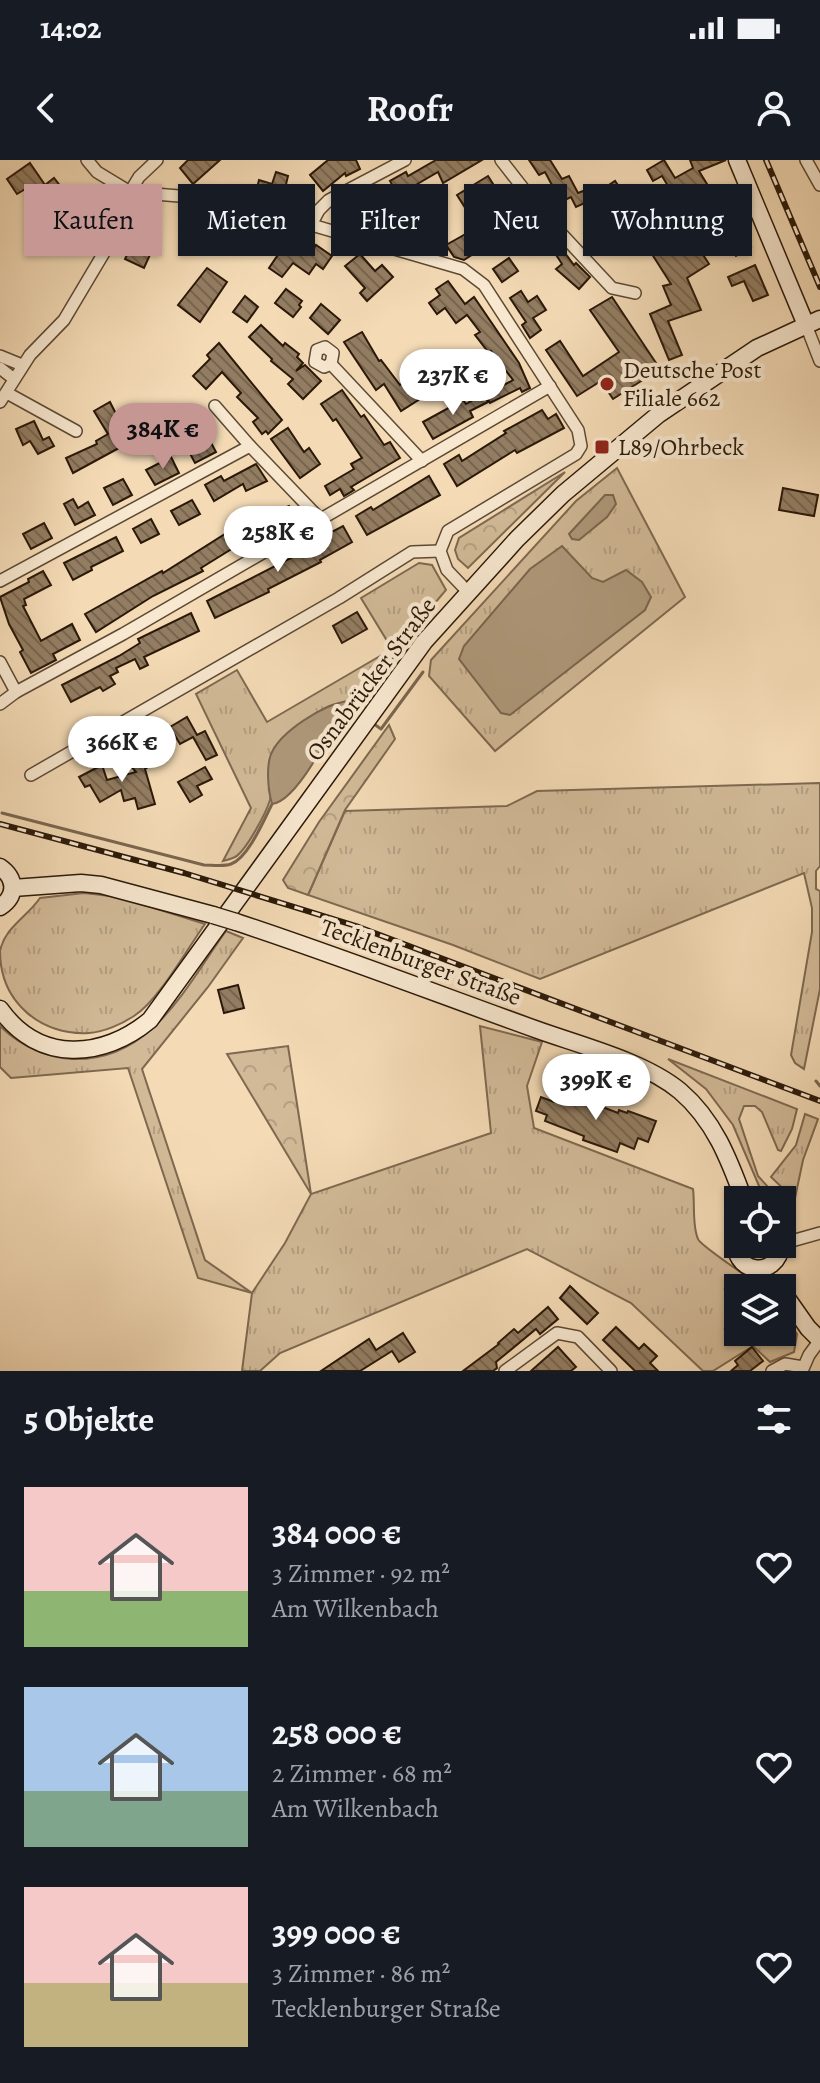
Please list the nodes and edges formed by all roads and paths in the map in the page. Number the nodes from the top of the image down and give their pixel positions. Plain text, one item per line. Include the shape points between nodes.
1 (87, 160) edge
2 (157, 160) edge
3 (405, 160) edge
4 (501, 160) edge
5 (737, 160) edge
6 (806, 160) edge
7 (117, 184) edge
8 (135, 184) edge
9 (820, 185) edge
10 (315, 218) edge
11 (315, 226) edge
12 (102, 256) edge
13 (635, 293) dead end
14 (813, 322) edge
15 (0, 356) edge
16 (820, 361) edge
17 (331, 364) dead end
18 (22, 365) junction
19 (0, 368) edge
20 (14, 379) junction
21 (550, 386) junction
22 (3, 398) edge
23 (215, 406) dead end
24 (76, 431) dead end
25 (250, 446) junction
26 (422, 461) junction
27 (321, 520) junction
28 (440, 551) junction
29 (0, 581) edge
30 (468, 592) junction
31 (0, 662) edge
32 (16, 692) junction
33 (0, 704) edge
34 (31, 775) dead end
35 (0, 867) edge
36 (13, 888) junction
37 (0, 907) edge
38 (0, 1009) edge
39 (738, 1186) edge
40 (820, 1233) edge
41 (796, 1240) edge
42 (740, 1258) edge
43 (777, 1258) edge
44 (769, 1267) junction
45 (773, 1274) edge
46 (796, 1309) edge
47 (820, 1340) edge
48 (803, 1369) edge
49 (505, 1371) edge
50 (611, 1371) edge
51 (772, 1371) edge

1 - 7 street
2 - 8 street
3 - 10 street via 329,200
4 - 13 street via 612,288
5 - 14 main road
6 - 9 street
11 - 21 street via 463,269 484,285
12 - 18 street via 64,320
14 - 16 street
14 - 30 main road, Osnabrücker Straße via 757,348 628,438 563,494
15 - 18 street
17 - 26 street
18 - 20 street
19 - 20 street
20 - 22 street
21 - 26 street
21 - 28 street via 581,436 576,454 448,531
22 - 24 street
23 - 25 street
25 - 27 street
25 - 29 street
26 - 27 street
27 - 32 street
28 - 30 street via 447,570
28 - 34 street via 412,552
30 - 38 main road, Osnabrücker Straße via 424,642 150,1020 109,1046 61,1049 24,1033
31 - 32 street
32 - 33 street
35 - 36 main road via 9,873
36 - 37 main road
36 - 39 main road, Tecklenburger Straße, bridge via 101,885 213,915 654,1075 677,1088 713,1128
40 - 41 street
42 - 44 main road via 754,1269
43 - 44 main road
44 - 45 main road
46 - 47 main road
47 - 48 street
48 - 51 street via 785,1364
49 - 50 street via 557,1333 578,1337

